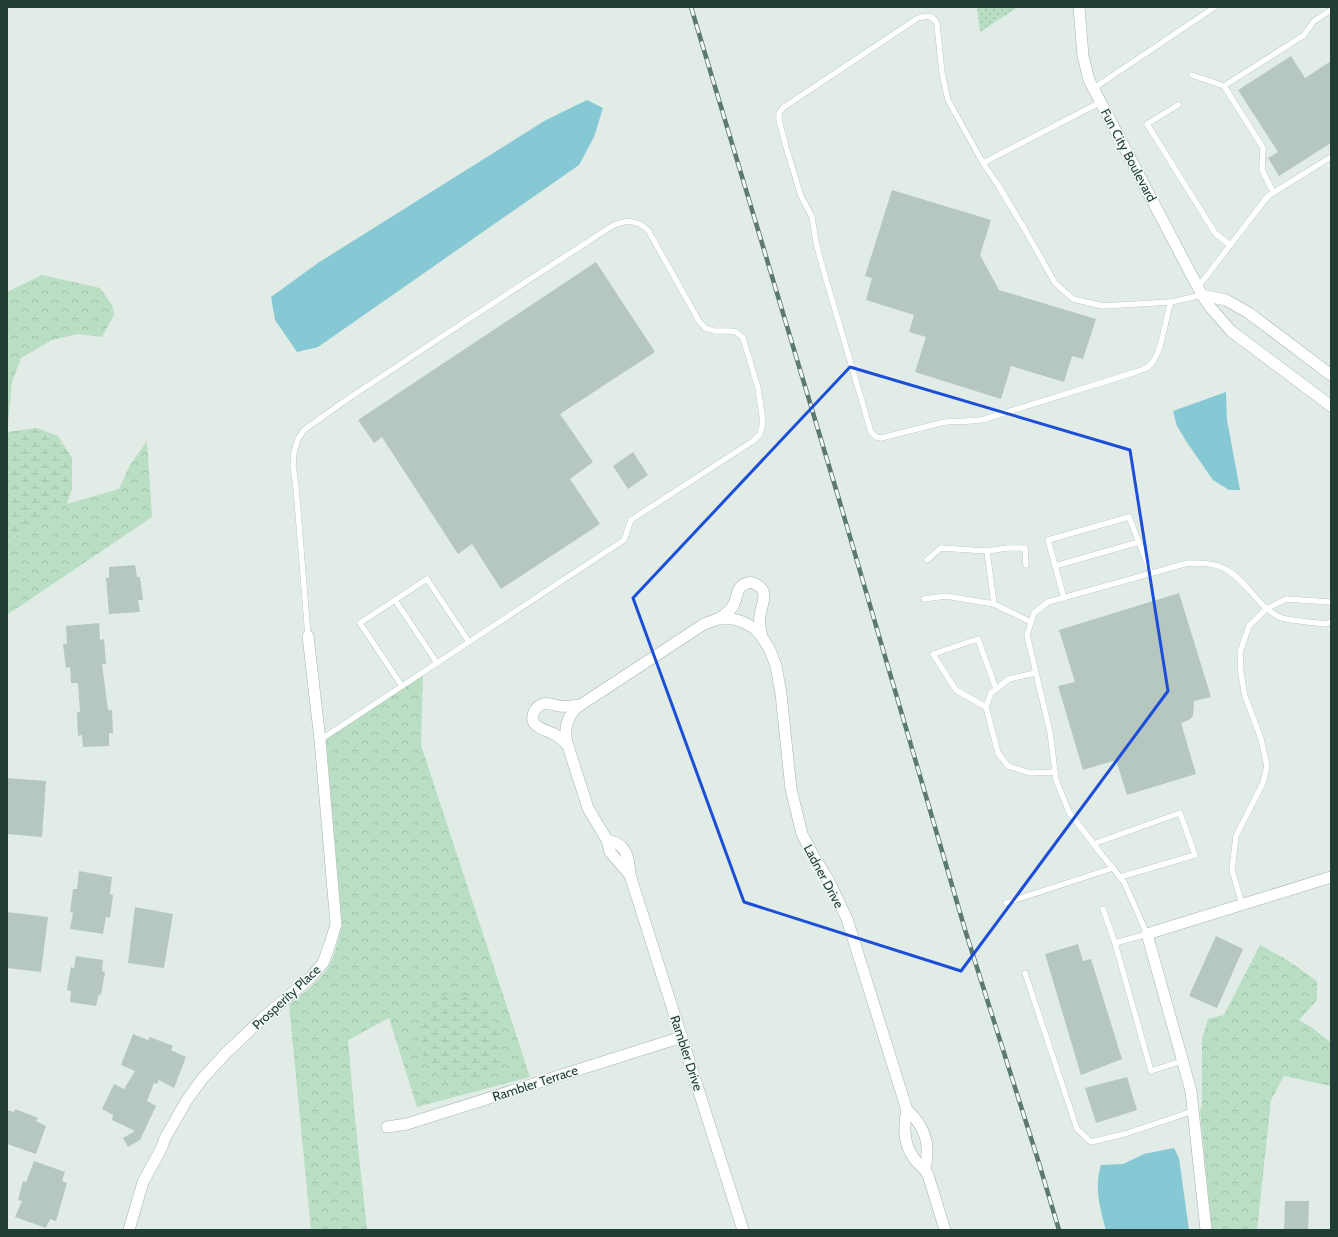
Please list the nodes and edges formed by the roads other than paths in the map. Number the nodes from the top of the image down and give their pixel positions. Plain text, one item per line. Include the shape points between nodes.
1 (1078, 7) edge
2 (1216, 7) edge
3 (1331, 10) edge
4 (1192, 75) dead end
5 (1224, 86) junction
6 (1094, 88) junction
7 (1101, 102) junction
8 (1178, 105) dead end
9 (1331, 156) edge
10 (983, 163) junction
11 (1273, 192) junction
12 (1230, 246) junction
13 (1200, 291) junction
14 (1171, 302) junction
15 (1331, 375) edge
16 (1331, 406) edge
17 (1139, 542) junction
18 (988, 551) junction
19 (927, 560) dead end
20 (1026, 565) dead end
21 (1055, 566) junction
22 (1151, 573) junction
23 (1064, 598) junction
24 (924, 599) dead end
25 (395, 600) junction
26 (1331, 602) edge
27 (994, 604) junction
28 (1266, 609) junction
29 (718, 619) junction
30 (1031, 622) junction
31 (1331, 622) edge
32 (308, 636) joint
33 (762, 637) junction
34 (469, 642) junction
35 (437, 663) junction
36 (1035, 673) junction
37 (402, 686) junction
38 (996, 689) junction
39 (580, 705) junction
40 (986, 707) junction
41 (320, 740) junction
42 (568, 746) junction
43 (1055, 772) junction
44 (1093, 844) junction
45 (1113, 868) junction
46 (1120, 877) junction
47 (1331, 877) edge
48 (1006, 903) dead end
49 (1242, 904) junction
50 (1102, 910) dead end
51 (1147, 934) junction
52 (1115, 943) junction
53 (1025, 973) dead end
54 (682, 1037) junction
55 (1182, 1061) junction
56 (906, 1110) junction
57 (1194, 1111) junction
58 (387, 1127) dead end
59 (925, 1168) junction
60 (129, 1230) edge
61 (743, 1230) edge
62 (945, 1230) edge
63 (1206, 1230) edge

1 - 6 street, Fun City Boulevard via 1085,66
2 - 6 lane
3 - 5 lane via 1314,21 1304,35
4 - 5 lane
5 - 11 lane via 1263,148 1262,170
6 - 7 street, Fun City Boulevard
7 - 10 lane
7 - 13 street, Fun City Boulevard
8 - 12 lane via 1148,124 1215,233
9 - 11 lane
10 - 14 lane via 1055,283 1073,298 1103,306
10 - 14 lane via 948,100 942,73 937,24 931,16 918,18 784,107 779,113 801,196 812,217 820,256 868,422 871,432 876,437 891,436 945,422 972,422 985,419 1149,367 1158,353
11 - 12 lane
12 - 13 lane
13 - 14 lane
13 - 15 street via 1226,300 1249,313
13 - 16 street, Fun City Boulevard via 1231,331
17 - 21 lane
17 - 21 lane via 1129,517 1048,540
17 - 22 lane
18 - 19 lane via 941,548
18 - 20 lane via 1025,548
18 - 27 lane
21 - 23 lane
22 - 23 lane
22 - 28 lane via 1188,563 1208,563 1221,567 1242,582
23 - 30 lane via 1048,602 1034,613
24 - 27 lane via 946,596
25 - 34 lane via 426,579
25 - 35 lane
25 - 37 lane via 360,623
26 - 28 lane via 1286,599
27 - 30 lane
28 - 31 lane via 1281,618 1325,624
28 - 49 lane via 1249,626 1240,652 1245,696 1261,739 1267,766 1263,783 1236,836 1232,870
29 - 33 street, Ladner Drive via 743,622 754,628
29 - 33 street, Ladner Drive via 729,612 742,585 749,582 756,584 764,592 765,598 760,615
29 - 39 street, Ladner Drive via 696,629
30 - 36 lane via 1027,635
32 - 34 lane via 293,466 294,452 304,430 612,226 634,221 648,230 704,328 714,332 736,332 743,338 758,388 763,422 760,434 631,520 624,540
32 - 41 street, Prosperity Place
33 - 56 street, Ladner Drive via 776,666 791,789 802,834 830,881 847,919
34 - 35 lane
35 - 37 lane
36 - 38 lane via 1009,679
36 - 43 lane via 1050,732
37 - 41 lane
38 - 40 lane via 991,693
38 - 40 lane via 978,639 933,654 956,690
39 - 42 street, Rambler Drive via 566,726
39 - 42 street via 544,703 535,710 534,723 539,728 555,734
40 - 43 lane via 998,753 1008,766 1030,773
41 - 60 street, Prosperity Place via 336,924 323,963 310,978 225,1054 202,1079 165,1138 143,1182
42 - 54 street, Rambler Drive via 588,808 607,840 610,852 630,875
43 - 44 lane via 1069,812
44 - 45 lane
44 - 46 lane via 1180,814 1195,855
45 - 46 lane
45 - 48 lane
46 - 51 lane
47 - 49 street
49 - 51 street
50 - 52 lane
51 - 52 lane
51 - 55 street
52 - 55 lane via 1151,1071
53 - 57 lane via 1077,1129 1090,1142
54 - 58 street, Rambler Terrace via 407,1124
54 - 61 street, Rambler Drive
55 - 57 street
56 - 59 street, Ladner Drive via 905,1136 911,1155
56 - 59 street, Ladner Drive via 916,1118 923,1129 928,1157
57 - 63 street
59 - 62 street, Ladner Drive

